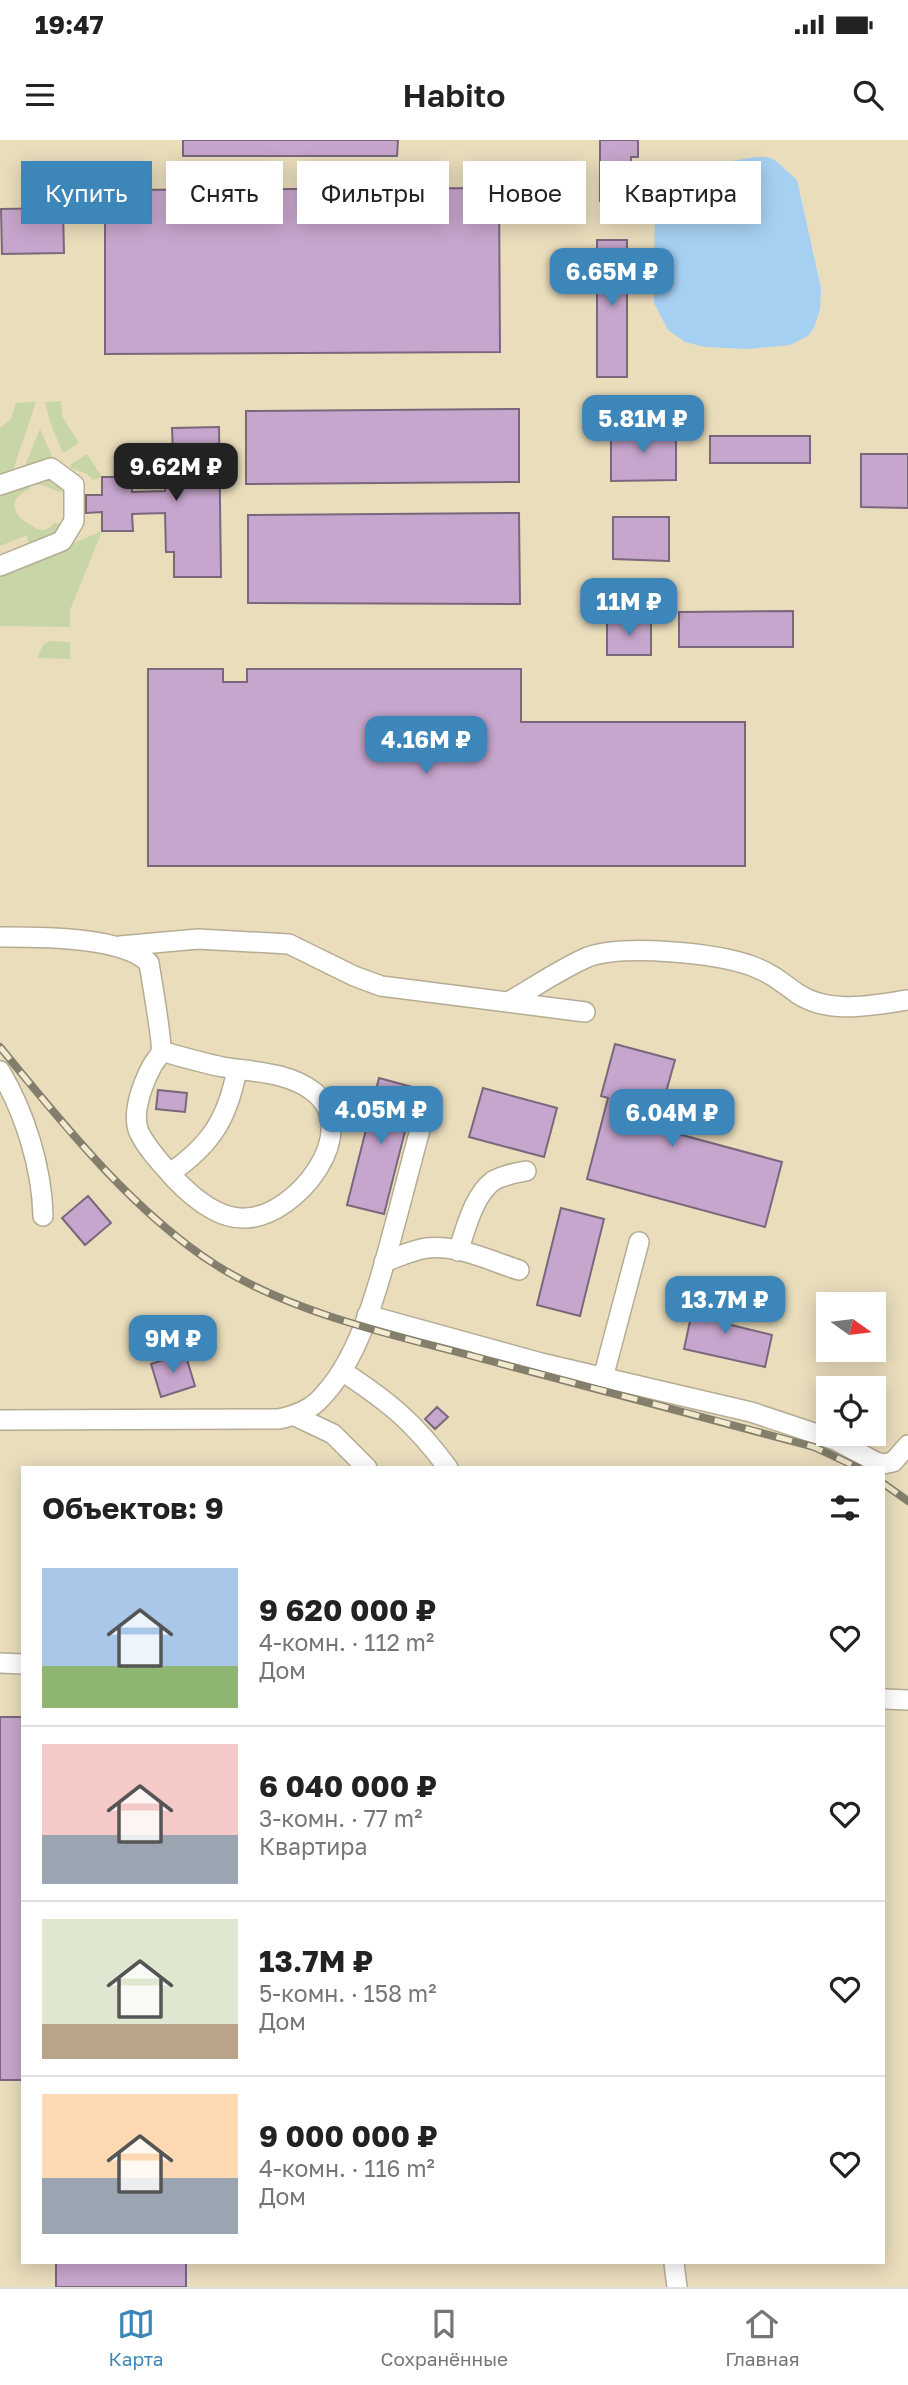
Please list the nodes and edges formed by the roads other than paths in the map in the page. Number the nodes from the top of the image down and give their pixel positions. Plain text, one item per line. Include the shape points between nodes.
1 (0, 485) edge
2 (0, 566) edge
3 (0, 937) edge
4 (116, 946) junction
5 (908, 1000) edge
6 (508, 1002) junction
7 (585, 1012) dead end
8 (161, 1051) junction
9 (237, 1069) junction
10 (0, 1071) edge
11 (428, 1099) dead end
12 (526, 1171) dead end
13 (170, 1173) junction
14 (43, 1216) dead end
15 (639, 1242) dead end
16 (458, 1251) junction
17 (384, 1262) junction
18 (519, 1270) dead end
19 (367, 1315) junction
20 (342, 1371) junction
21 (603, 1378) junction
22 (293, 1415) junction
23 (0, 1420) edge
24 (908, 1445) edge
25 (365, 1466) edge
26 (446, 1466) edge
27 (0, 1663) edge
28 (21, 1664) edge
29 (885, 1699) edge
30 (908, 1700) edge
31 (674, 2264) edge
32 (677, 2287) edge

1 - 2 lane via 51,468 74,485 74,522 62,541
3 - 4 lane
4 - 6 lane via 198,939 276,942 301,948 381,986
4 - 8 lane via 149,963
5 - 6 lane via 860,1007 834,1005 799,995 779,978 750,965 626,951 589,957
6 - 7 lane
8 - 9 lane
8 - 13 lane via 144,1082 136,1119 143,1139
9 - 13 lane via 216,1132
9 - 13 lane via 294,1081 322,1099 332,1122 315,1175 289,1200 245,1219 202,1202
10 - 14 lane via 35,1155
11 - 17 lane
12 - 16 lane via 505,1175 485,1190
15 - 21 lane
16 - 17 lane via 423,1248
16 - 18 lane
17 - 19 lane
19 - 20 lane
19 - 21 lane
20 - 22 lane via 317,1401
20 - 26 lane via 400,1412
21 - 24 lane via 776,1420 835,1440 883,1464 893,1462
22 - 23 lane via 279,1419
22 - 25 lane via 333,1434
27 - 28 lane
29 - 30 lane
31 - 32 lane

